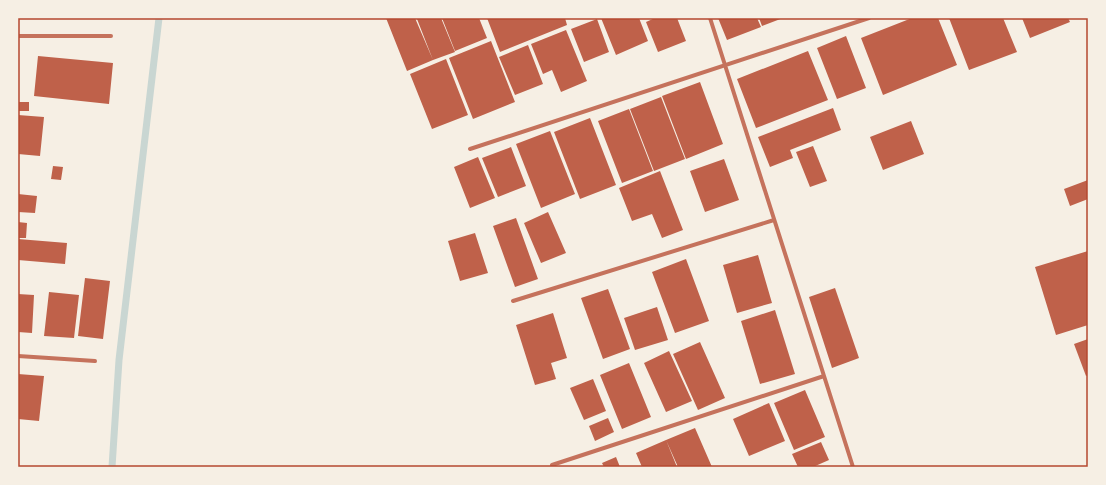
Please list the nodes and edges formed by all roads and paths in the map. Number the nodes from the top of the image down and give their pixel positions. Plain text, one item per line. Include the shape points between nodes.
1 (710, 18) edge
2 (869, 18) edge
3 (18, 36) edge
4 (111, 36) dead end
5 (725, 67) junction
6 (470, 149) dead end
7 (774, 220) junction
8 (513, 301) dead end
9 (18, 356) edge
10 (96, 361) dead end
11 (824, 376) junction
12 (552, 465) dead end
13 (853, 467) edge

1 - 5 street
2 - 5 street
3 - 4 street
5 - 6 street
5 - 7 street
7 - 8 street
7 - 11 street
9 - 10 street
11 - 12 street
11 - 13 street

